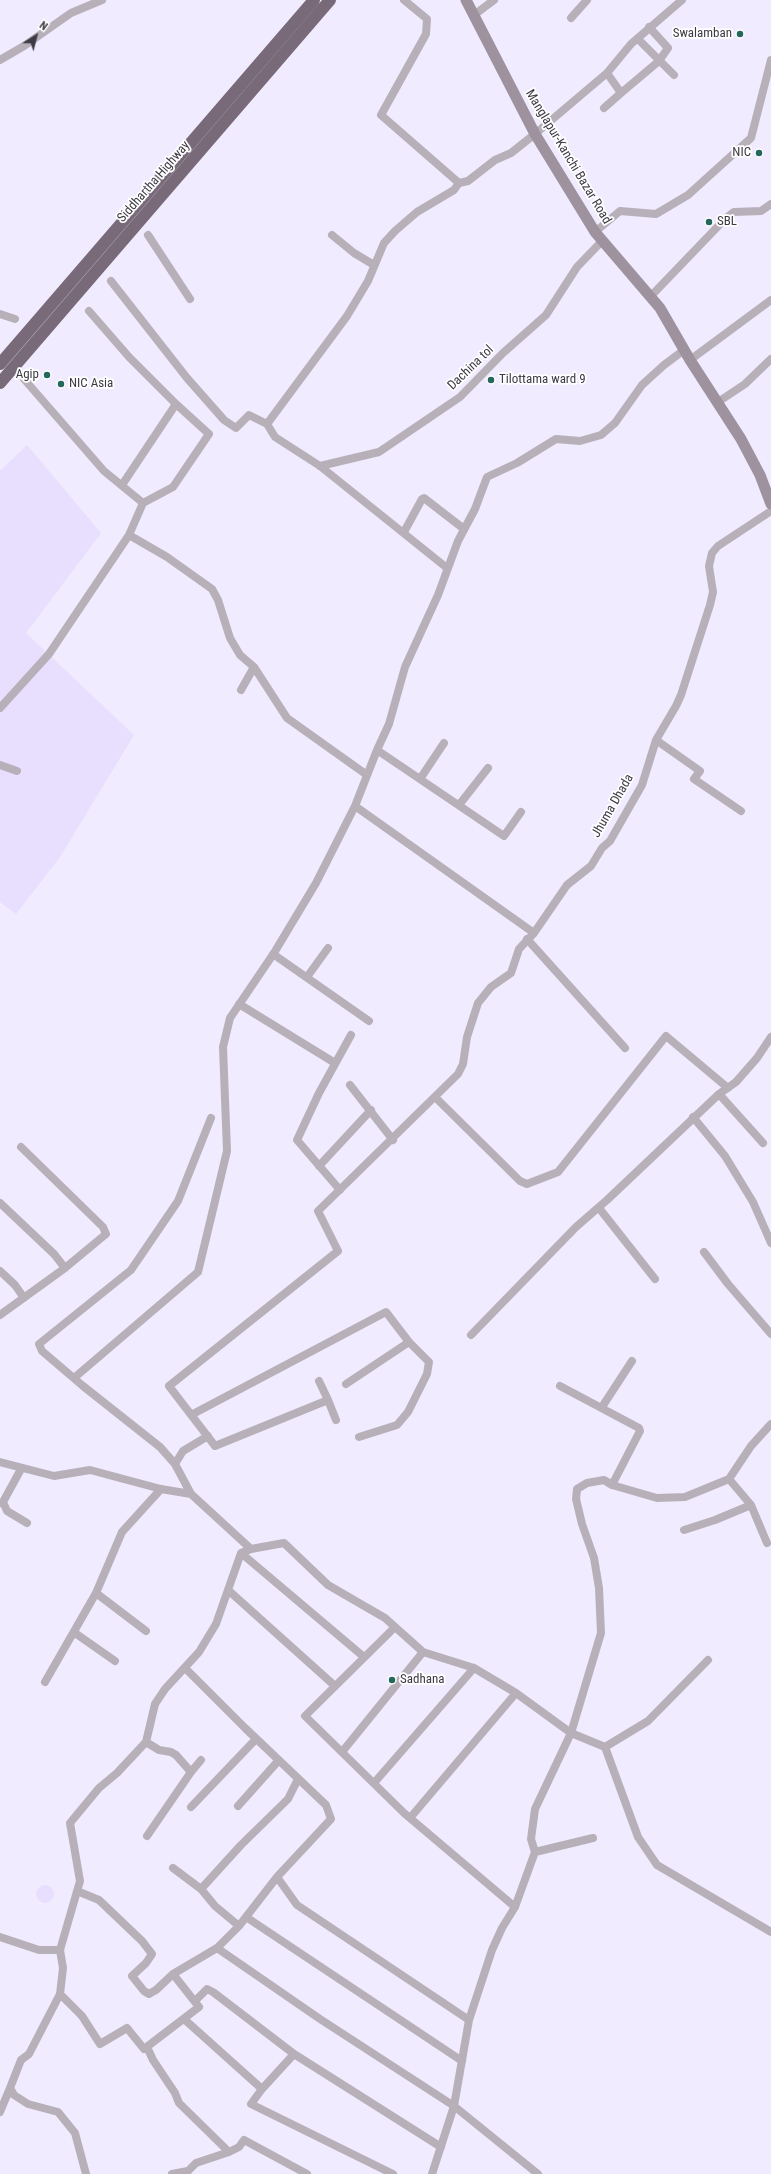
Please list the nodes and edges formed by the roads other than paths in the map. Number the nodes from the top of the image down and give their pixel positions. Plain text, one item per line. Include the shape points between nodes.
1 (102, 0) edge
2 (314, 0) edge
3 (330, 0) edge
4 (404, 0) edge
5 (466, 0) edge
6 (494, 0) edge
7 (587, 0) edge
8 (682, 0) edge
9 (474, 15) junction
10 (572, 18) dead end
11 (649, 27) junction
12 (638, 39) junction
13 (0, 60) edge
14 (771, 60) edge
15 (659, 61) junction
16 (607, 74) junction
17 (674, 76) dead end
18 (621, 93) junction
19 (604, 108) dead end
20 (535, 134) junction
21 (459, 183) junction
22 (771, 204) edge
23 (595, 232) junction
24 (148, 235) dead end
25 (332, 235) dead end
26 (603, 240) junction
27 (374, 265) junction
28 (111, 281) dead end
29 (651, 296) junction
30 (190, 299) dead end
31 (771, 300) edge
32 (89, 311) dead end
33 (0, 314) edge
34 (15, 319) dead end
35 (687, 355) junction
36 (771, 359) edge
37 (0, 364) edge
38 (24, 379) dead end
39 (0, 383) edge
40 (718, 402) junction
41 (176, 404) junction
42 (267, 424) junction
43 (320, 466) junction
44 (122, 485) junction
45 (143, 503) junction
46 (771, 504) edge
47 (771, 511) edge
48 (464, 529) junction
49 (404, 532) junction
50 (129, 535) junction
51 (447, 568) junction
52 (254, 667) junction
53 (241, 690) dead end
54 (0, 708) edge
55 (656, 740) junction
56 (444, 743) dead end
57 (377, 750) junction
58 (0, 765) edge
59 (488, 768) dead end
60 (17, 771) dead end
61 (367, 775) junction
62 (420, 779) junction
63 (459, 805) junction
64 (355, 806) junction
65 (741, 811) dead end
66 (521, 812) dead end
67 (534, 933) junction
68 (527, 939) junction
69 (328, 948) dead end
70 (273, 954) junction
71 (307, 977) junction
72 (239, 1004) junction
73 (369, 1021) dead end
74 (351, 1035) dead end
75 (771, 1037) edge
76 (626, 1048) dead end
77 (335, 1063) junction
78 (350, 1085) dead end
79 (728, 1088) junction
80 (719, 1094) junction
81 (435, 1097) junction
82 (371, 1110) junction
83 (693, 1117) junction
84 (211, 1118) dead end
85 (393, 1140) junction
86 (763, 1143) dead end
87 (21, 1148) dead end
88 (319, 1166) junction
89 (340, 1190) junction
90 (0, 1203) edge
91 (599, 1208) junction
92 (771, 1243) edge
93 (704, 1252) dead end
94 (65, 1268) junction
95 (0, 1271) edge
96 (655, 1279) dead end
97 (24, 1298) junction
98 (0, 1315) edge
99 (471, 1334) dead end
100 (771, 1334) edge
101 (409, 1342) junction
102 (632, 1361) dead end
103 (74, 1378) junction
104 (319, 1381) dead end
105 (346, 1384) dead end
106 (560, 1386) dead end
107 (328, 1400) junction
108 (602, 1407) junction
109 (191, 1414) junction
110 (336, 1420) dead end
111 (771, 1424) edge
112 (208, 1436) junction
113 (359, 1437) dead end
114 (0, 1462) edge
115 (175, 1464) junction
116 (21, 1469) junction
117 (729, 1479) junction
118 (612, 1485) junction
119 (161, 1489) junction
120 (191, 1494) junction
121 (2, 1503) edge
122 (751, 1505) junction
123 (27, 1523) dead end
124 (684, 1530) dead end
125 (767, 1543) dead end
126 (251, 1549) junction
127 (241, 1553) junction
128 (228, 1590) junction
129 (96, 1593) junction
130 (395, 1627) junction
131 (146, 1631) dead end
132 (75, 1633) junction
133 (423, 1652) junction
134 (364, 1657) junction
135 (708, 1660) dead end
136 (116, 1661) dead end
137 (185, 1668) junction
138 (474, 1668) junction
139 (45, 1682) dead end
140 (335, 1686) junction
141 (516, 1693) junction
142 (571, 1733) junction
143 (256, 1739) junction
144 (146, 1742) junction
145 (605, 1747) junction
146 (342, 1752) junction
147 (201, 1760) dead end
148 (279, 1760) junction
149 (191, 1772) junction
150 (298, 1778) junction
151 (374, 1783) junction
152 (238, 1806) dead end
153 (191, 1807) dead end
154 (410, 1818) junction
155 (147, 1836) dead end
156 (594, 1838) dead end
157 (535, 1852) junction
158 (173, 1868) dead end
159 (278, 1877) junction
160 (202, 1889) junction
161 (77, 1891) junction
162 (515, 1907) junction
163 (246, 1917) junction
164 (239, 1926) junction
165 (771, 1932) edge
166 (0, 1937) edge
167 (217, 1948) junction
168 (60, 1950) junction
169 (173, 1974) junction
170 (60, 1994) junction
171 (194, 2002) junction
172 (184, 2019) junction
173 (469, 2020) junction
174 (147, 2047) junction
175 (294, 2054) junction
176 (462, 2061) junction
177 (10, 2088) junction
178 (262, 2089) junction
179 (454, 2106) junction
180 (0, 2112) edge
181 (441, 2147) junction
182 (229, 2152) junction
183 (86, 2174) edge
184 (172, 2174) edge
185 (307, 2174) edge
186 (393, 2174) edge
187 (432, 2174) edge
188 (538, 2174) edge

1 - 13 street via 71,13
2 - 37 highway, Siddhartha Highway
3 - 39 highway, Siddhartha Highway
4 - 21 street via 427,19 426,34 380,115
5 - 9 street, Manglapur-Kanchi Bazar Road
6 - 9 street
7 - 10 street
8 - 11 street
9 - 20 street, Manglapur-Kanchi Bazar Road
11 - 12 street
11 - 15 street via 668,48
12 - 15 street
12 - 16 street via 630,44
14 - 23 street via 751,138 688,194 656,214 620,210
15 - 17 street
15 - 18 street
16 - 18 street
16 - 20 street
18 - 19 street
20 - 21 street via 468,181
20 - 23 street, Manglapur-Kanchi Bazar Road
21 - 27 street via 454,190 418,212 395,231 384,242
22 - 29 street via 761,211 734,212
23 - 26 street, Manglapur-Kanchi Bazar Road
24 - 30 street
25 - 27 street
26 - 29 street, Manglapur-Kanchi Bazar Road
26 - 43 street, Dachina tol via 577,267 546,315 460,397 378,452
27 - 42 street via 368,281 347,316
28 - 42 street via 187,378 224,420 236,428 249,415
29 - 35 street, Manglapur-Kanchi Bazar Road
31 - 35 street
32 - 41 street via 129,357
33 - 34 street
35 - 40 street, Manglapur-Kanchi Bazar Road
35 - 48 street via 664,365 642,385 615,423 601,435 580,441 556,439 517,464 487,477
36 - 40 street via 745,384
38 - 44 street via 104,471
40 - 46 street, Manglapur-Kanchi Bazar Road via 750,455
41 - 44 street
41 - 45 street via 209,434 173,487
42 - 43 street via 275,437
43 - 49 street
44 - 45 street
45 - 50 street
47 - 55 street, Jhuma Dhada via 718,546 712,553 709,566 713,592 710,605 676,706
48 - 49 street via 424,498
48 - 51 street
49 - 51 street
50 - 52 street via 167,557 212,589 230,638 240,655
50 - 54 street via 49,654
51 - 57 street via 438,595 405,667 389,724
52 - 53 street
52 - 61 street via 287,718
55 - 65 street via 700,771 694,778
55 - 67 street, Jhuma Dhada via 642,785 610,841 602,848 591,866 567,885
56 - 62 street
57 - 61 street
57 - 62 street
58 - 60 street
59 - 63 street
61 - 64 street
62 - 63 street
63 - 66 street via 504,836
64 - 67 street
64 - 70 street via 316,883
67 - 68 street, Jhuma Dhada
68 - 76 street
68 - 81 street, Jhuma Dhada via 519,950 511,973 491,987 478,1003 467,1037 463,1064 458,1074
69 - 71 street
70 - 71 street
70 - 72 street
71 - 73 street
72 - 77 street
72 - 103 street via 230,1018 223,1047 227,1151 198,1272
74 - 77 street
75 - 79 street via 757,1058
77 - 88 street via 297,1140
78 - 82 street
79 - 80 street
79 - 81 street via 666,1036 558,1172 526,1184
80 - 83 street
80 - 86 street
81 - 85 street, Jhuma Dhada
82 - 85 street
82 - 88 street
83 - 91 street
83 - 92 street via 725,1156 753,1202
84 - 103 street via 178,1201 131,1270 39,1344 42,1351
85 - 89 street, Jhuma Dhada
87 - 94 street via 103,1227 106,1234
88 - 89 street
89 - 109 street, Jhuma Dhada via 318,1211 338,1251 169,1386
90 - 94 street via 54,1254
91 - 96 street
91 - 99 street via 576,1227
93 - 100 street
94 - 97 street
95 - 97 street via 16,1285
97 - 98 street
101 - 105 street
101 - 109 street via 386,1312
101 - 113 street via 429,1362 427,1374 408,1412 397,1425
102 - 108 street
103 - 115 street via 160,1447
104 - 107 street
106 - 108 street
107 - 110 street
107 - 112 street via 215,1446
108 - 118 street via 637,1426 640,1431
109 - 112 street
111 - 117 street via 751,1446
112 - 115 street via 183,1451
114 - 116 street
115 - 120 street
116 - 119 street via 54,1476 90,1470
116 - 121 street
117 - 118 street via 685,1497 657,1498
117 - 122 street
118 - 142 street via 604,1480 587,1483 577,1489 576,1499 582,1524 594,1558 599,1588 601,1633
119 - 120 street
119 - 129 street via 122,1532
120 - 126 street
121 - 123 street via 7,1511
122 - 124 street
122 - 125 street
126 - 127 street
126 - 130 street via 284,1543 328,1585 385,1618
127 - 128 street
127 - 134 street
128 - 137 street via 216,1624 199,1652
128 - 140 street
129 - 131 street
129 - 132 street
130 - 133 street
130 - 134 street
132 - 136 street
132 - 139 street
133 - 138 street
133 - 146 street
134 - 140 street
135 - 145 street via 648,1721
137 - 143 street
137 - 144 street via 155,1704
138 - 141 street
138 - 151 street
140 - 146 street via 305,1716
141 - 142 street
141 - 154 street
142 - 145 street
142 - 157 street via 535,1809 531,1839
143 - 148 street
143 - 153 street
144 - 149 street via 159,1750 176,1755
144 - 161 street via 117,1774 99,1788 70,1823 79,1867 80,1881
145 - 165 street via 638,1836 657,1865
146 - 151 street
147 - 149 street
148 - 150 street
148 - 152 street
149 - 155 street
150 - 159 street via 326,1805 331,1819
150 - 160 street via 288,1799 241,1845
151 - 154 street
154 - 162 street
156 - 157 street
157 - 162 street
158 - 160 street
159 - 163 street
159 - 173 street via 297,1904
160 - 164 street via 215,1906
161 - 168 street
161 - 169 street via 99,1900 152,1954 132,1976 144,1991 149,1994 156,1990
162 - 173 street via 492,1950
163 - 164 street
163 - 176 street
164 - 167 street
166 - 168 street via 39,1950
167 - 169 street
167 - 179 street
168 - 170 street via 63,1968
169 - 171 street
170 - 174 street via 82,2016 100,2044 126,2028 144,2049
170 - 177 street via 29,2054 21,2060
171 - 172 street via 199,2007
171 - 175 street via 207,1989 213,1992
172 - 174 street
172 - 178 street
173 - 176 street
174 - 182 street via 179,2103
175 - 178 street
175 - 181 street
176 - 179 street
177 - 180 street
177 - 183 street via 14,2095 28,2104 58,2112 75,2133
178 - 186 street via 251,2104
179 - 181 street
179 - 188 street
181 - 187 street
182 - 184 street via 196,2163 188,2171
182 - 185 street via 238,2148 244,2140

